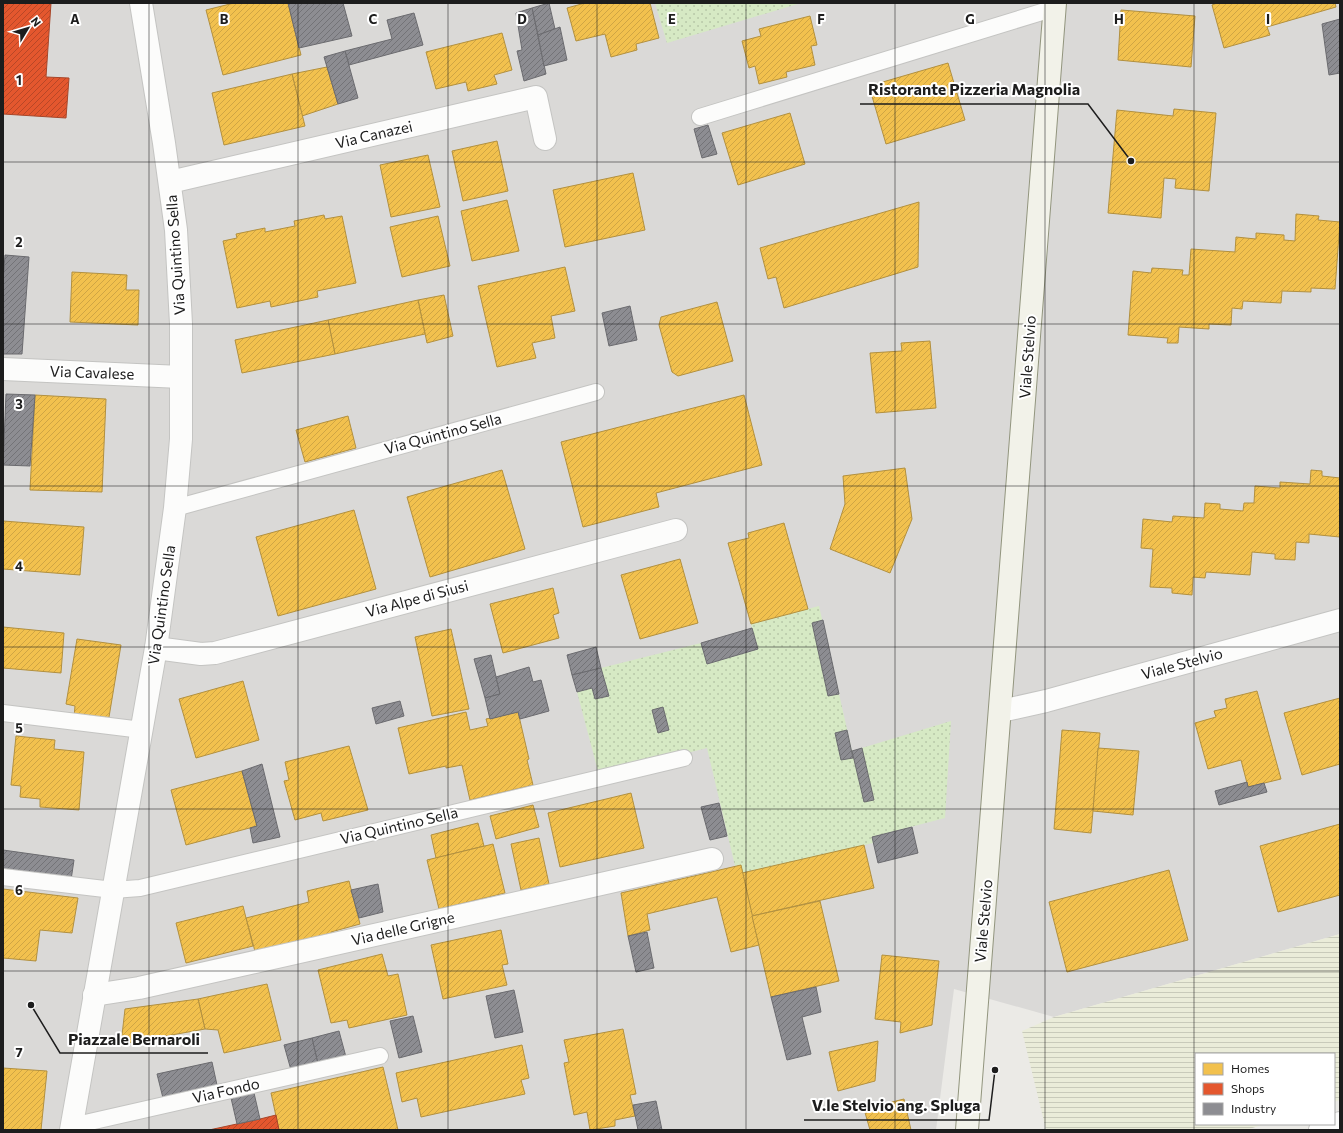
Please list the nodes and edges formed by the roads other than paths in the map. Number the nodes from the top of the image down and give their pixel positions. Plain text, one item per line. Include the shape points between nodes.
1 (141, 3) edge
2 (1055, 5) edge
3 (700, 117) dead end
4 (545, 139) dead end
5 (170, 182) junction
6 (3, 369) edge
7 (181, 376) junction
8 (596, 392) dead end
9 (175, 508) junction
10 (676, 530) dead end
11 (1340, 620) edge
12 (156, 648) junction
13 (1001, 711) junction
14 (3, 713) edge
15 (142, 730) junction
16 (684, 758) dead end
17 (712, 859) dead end
18 (3, 877) edge
19 (113, 890) junction
20 (94, 995) junction
21 (380, 1056) dead end
22 (1334, 1125) edge
23 (71, 1128) edge
24 (967, 1130) edge
25 (1320, 1130) edge

1 - 5 street, Via Quintino Sella
2 - 3 lane
2 - 13 street, Viale Stelvio
4 - 5 street, Via Canazei via 536,97
5 - 7 street, Via Quintino Sella via 178,277
6 - 7 street, Via Cavalese
7 - 9 street, Via Quintino Sella via 181,439
8 - 9 lane, Via Quintino Sella
9 - 12 street, Via Quintino Sella
10 - 12 street, Via Alpe di Siusi via 215,653 201,654
11 - 13 street, Viale Stelvio via 1046,701
12 - 15 street, Via Quintino Sella
13 - 24 street, Viale Stelvio
14 - 15 lane
15 - 19 street, Via Quintino Sella
16 - 19 lane, Via Quintino Sella via 140,888
17 - 20 street, Via delle Grigne via 138,988
18 - 19 lane
19 - 20 street, Via Quintino Sella
20 - 23 street, Via Quintino Sella
21 - 23 lane, Via Fondo
22 - 25 street

